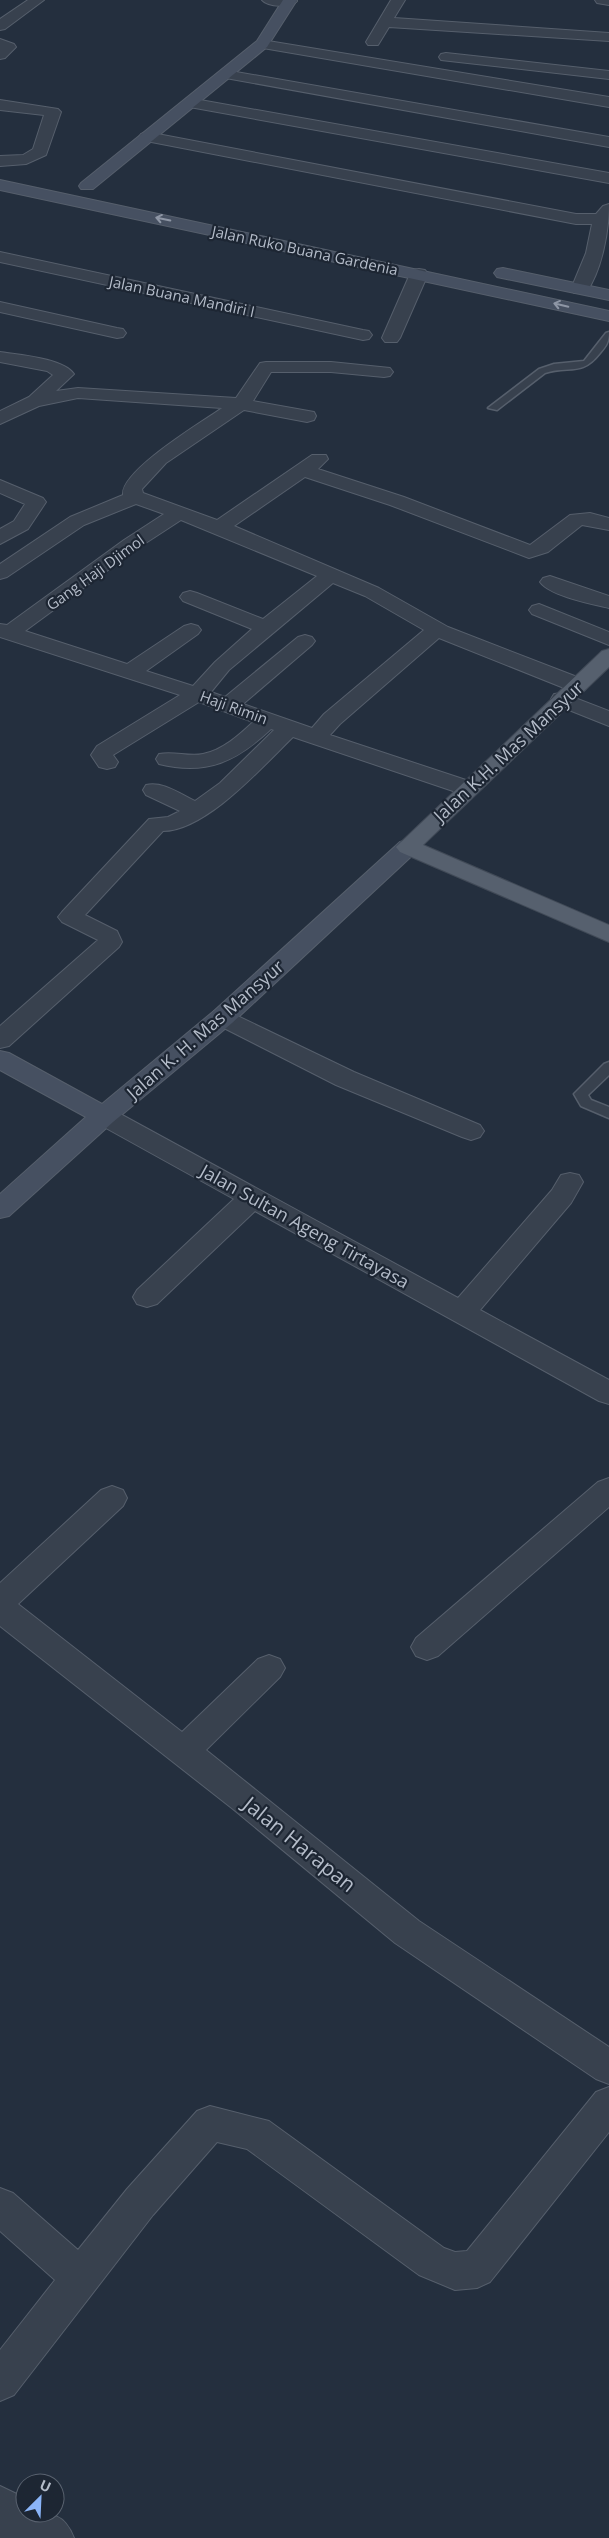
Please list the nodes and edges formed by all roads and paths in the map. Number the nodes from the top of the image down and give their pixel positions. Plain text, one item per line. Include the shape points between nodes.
1 (37, 0) edge
2 (269, 0) edge
3 (398, 0) edge
4 (602, 0) edge
5 (290, 1) edge
6 (609, 1) edge
7 (386, 22) junction
8 (0, 26) edge
9 (609, 37) edge
10 (373, 42) dead end
11 (0, 43) edge
12 (262, 44) junction
13 (409, 53) dead end
14 (0, 55) edge
15 (328, 55) junction
16 (427, 55) dead end
17 (225, 74) junction
18 (609, 75) edge
19 (609, 102) edge
20 (189, 103) junction
21 (0, 105) edge
22 (147, 137) junction
23 (609, 142) edge
24 (0, 161) edge
25 (0, 168) edge
26 (29, 174) dead end
27 (609, 178) edge
28 (68, 182) dead end
29 (0, 185) edge
30 (87, 186) junction
31 (106, 190) dead end
32 (203, 210) dead end
33 (606, 213) edge
34 (187, 224) junction
35 (0, 258) edge
36 (484, 269) dead end
37 (503, 273) junction
38 (419, 274) junction
39 (489, 289) junction
40 (580, 289) junction
41 (609, 295) edge
42 (0, 307) edge
43 (609, 316) edge
44 (117, 332) dead end
45 (363, 335) dead end
46 (609, 335) edge
47 (391, 338) dead end
48 (0, 357) edge
49 (384, 372) dead end
50 (34, 401) junction
51 (241, 404) junction
52 (493, 408) dead end
53 (307, 416) dead end
54 (0, 418) edge
55 (0, 486) edge
56 (136, 498) junction
57 (180, 512) junction
58 (609, 524) edge
59 (219, 527) junction
60 (0, 538) edge
61 (0, 573) edge
62 (332, 574) junction
63 (550, 582) dead end
64 (190, 597) dead end
65 (609, 602) edge
66 (538, 610) dead end
67 (266, 628) junction
68 (437, 629) junction
69 (191, 630) dead end
70 (5, 631) edge
71 (609, 639) edge
72 (304, 641) dead end
73 (609, 655) edge
74 (130, 672) junction
75 (570, 692) junction
76 (197, 694) junction
77 (229, 704) junction
78 (609, 719) edge
79 (268, 720) junction
80 (289, 728) junction
81 (317, 736) junction
82 (167, 759) dead end
83 (107, 762) dead end
84 (467, 788) junction
85 (154, 790) dead end
86 (197, 810) junction
87 (408, 846) junction
88 (609, 934) edge
89 (223, 1017) junction
90 (0, 1040) edge
91 (0, 1059) edge
92 (609, 1067) edge
93 (609, 1113) edge
94 (104, 1116) junction
95 (471, 1131) dead end
96 (570, 1182) dead end
97 (253, 1197) junction
98 (0, 1209) edge
99 (147, 1297) dead end
100 (462, 1312) junction
101 (609, 1393) edge
102 (609, 1490) edge
103 (112, 1498) dead end
104 (0, 1602) edge
105 (0, 1608) edge
106 (428, 1647) dead end
107 (269, 1668) dead end
108 (183, 1752) junction
109 (609, 2067) edge
110 (609, 2104) edge
111 (0, 2206) edge
112 (81, 2278) junction
113 (0, 2381) edge
114 (10, 2520) edge
115 (54, 2538) edge

1 - 8 street
2 - 5 street
3 - 7 street
4 - 6 street
5 - 12 street
7 - 9 street
7 - 10 street
11 - 14 street via 9,47
12 - 15 street
12 - 17 street
13 - 15 street
15 - 19 street
16 - 18 street
17 - 20 street
17 - 23 street
20 - 22 street
20 - 27 street
21 - 24 street via 53,112 40,152 26,159
22 - 30 street
22 - 33 street via 576,219 590,220
25 - 26 street
28 - 30 street
34 -> 29 street, Jalan Ruko Buana Gardenia
30 - 31 street
32 - 34 street
33 - 40 street
34 - 38 street, Jalan Ruko Buana Gardenia
35 - 45 street, Jalan Buana Mandiri I
36 - 37 street
37 - 39 street
37 - 40 street
38 - 39 street, Jalan Ruko Buana Gardenia
38 - 47 street
43 -> 39 street, Jalan Ruko Buana Gardenia
40 - 41 street
42 - 44 street
46 - 52 lane via 587,363 542,371
48 - 50 street via 52,368 65,374
49 - 51 street via 331,367 266,367
50 - 51 street via 78,393
50 - 54 street
51 - 53 street
51 - 56 street via 159,459 133,488 132,494
55 - 60 street via 36,502 21,525
56 - 57 street
56 - 61 street via 77,521
57 - 59 street
57 - 70 street, Gang Haji Djimol
58 - 59 street via 577,519 541,548 529,552 397,501 340,484 311,464
59 - 62 street
62 - 67 street
62 - 68 street via 372,592
63 - 65 street
64 - 67 street
66 - 71 street
67 - 76 street via 222,666
68 - 75 street
68 - 81 street via 332,719
69 - 74 street
70 - 74 street, Haji Rimin
72 - 77 street
73 - 75 main road, Jalan K.H. Mas Mansyur
74 - 76 street, Haji Rimin
75 - 78 street
75 - 84 main road, Jalan K.H. Mas Mansyur
76 - 77 street, Haji Rimin
76 - 83 street via 105,751 102,755
77 - 79 street, Haji Rimin
79 - 80 street, Haji Rimin
79 - 82 street via 242,745 206,761
80 - 81 street, Haji Rimin
80 - 86 street via 228,788
81 - 84 street, Haji Rimin
84 - 87 main road, Jalan K.H. Mas Mansyur
85 - 86 street
86 - 90 street via 172,824 157,824 70,918 109,936 110,942
87 - 88 main road
87 - 89 street, Jalan K. H. Mas Mansyur
89 - 94 street, Jalan K. H. Mas Mansyur
89 - 95 street via 279,1048 407,1107
91 - 94 street, Jalan Sultan Ageng Tirtayasa
92 - 93 lane via 581,1094 586,1102
94 - 97 street, Jalan Sultan Ageng Tirtayasa
94 - 98 street, Jalan K. H. Mas Mansyur
96 - 100 street via 562,1196
97 - 99 street
97 - 100 street, Jalan Sultan Ageng Tirtayasa
100 - 101 street, Jalan Sultan Ageng Tirtayasa
102 - 106 street
103 - 104 street
105 - 108 street, Jalan Harapan
107 - 108 street
108 - 109 street, Jalan Harapan via 407,1932
110 - 112 street via 477,2269 455,2271 432,2262 256,2132 210,2123 140,2202
111 - 112 street
112 - 113 street
114 - 115 street

